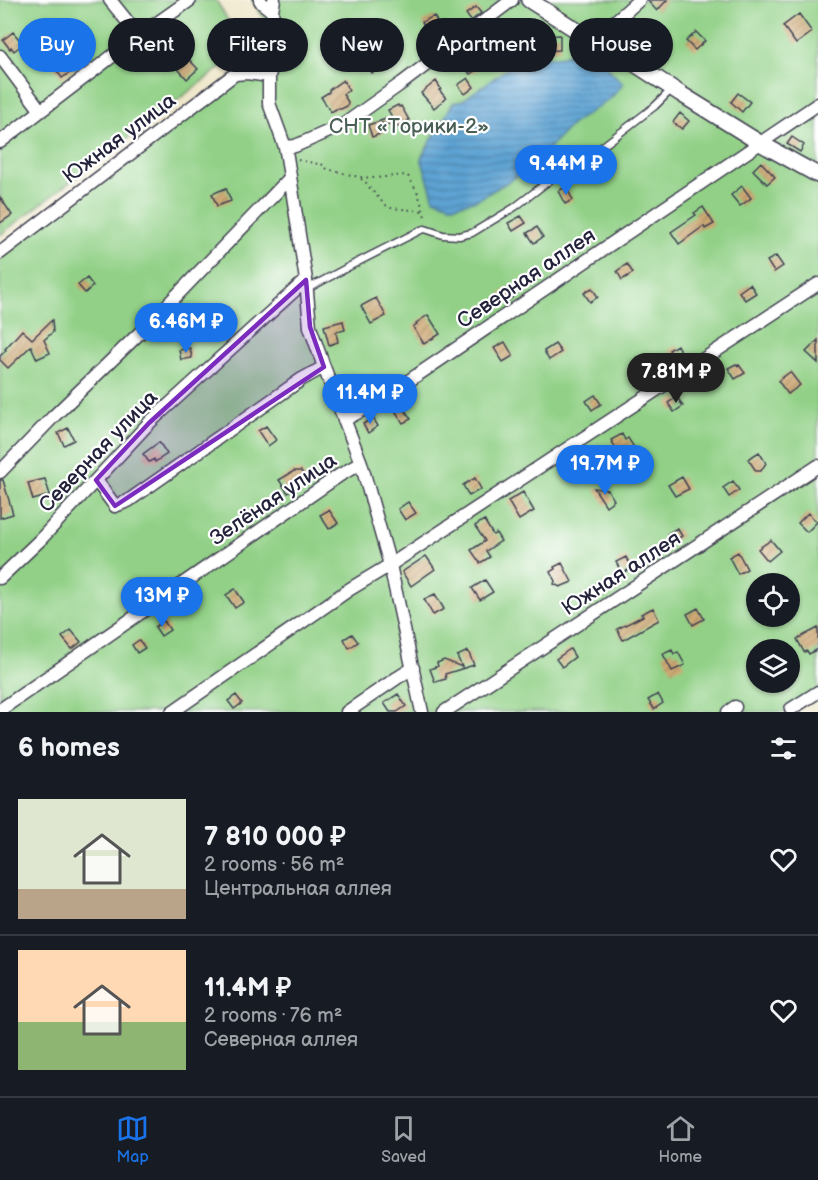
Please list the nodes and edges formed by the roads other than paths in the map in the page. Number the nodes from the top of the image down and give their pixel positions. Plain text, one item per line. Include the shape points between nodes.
1 (110, 0) edge
2 (190, 0) edge
3 (260, 0) edge
4 (512, 0) edge
5 (529, 0) edge
6 (639, 0) edge
7 (273, 5) edge
8 (124, 18) edge
9 (164, 18) edge
10 (619, 18) edge
11 (569, 25) edge
12 (0, 56) edge
13 (108, 60) edge
14 (647, 72) edge
15 (269, 76) junction
16 (676, 92) junction
17 (818, 104) edge
18 (41, 111) junction
19 (0, 142) edge
20 (760, 143) junction
21 (286, 152) junction
22 (818, 175) edge
23 (290, 178) junction
24 (0, 253) edge
25 (818, 284) edge
26 (306, 285) junction
27 (324, 367) junction
28 (344, 420) junction
29 (361, 463) junction
30 (818, 466) edge
31 (0, 472) edge
32 (96, 480) junction
33 (390, 565) junction
34 (0, 578) edge
35 (413, 668) junction
36 (818, 692) edge
37 (791, 709) dead end
38 (0, 710) edge
39 (172, 712) edge
40 (347, 712) edge
41 (422, 712) edge
42 (444, 712) edge

1 - 8 street
2 - 9 street
3 - 7 street
4 - 21 street via 343,125
5 - 11 street
6 - 10 street
7 - 15 street via 277,47
12 - 18 street
13 - 18 street
14 - 16 street
15 - 21 street via 269,103
15 - 24 street, Южная улица via 235,74
16 - 20 street
16 - 26 lane via 480,229 459,236 425,229 415,232
17 - 20 street, Северная аллея
18 - 19 street
20 - 22 street
20 - 28 street, Северная аллея via 386,396
21 - 23 street
23 - 26 street
23 - 31 street
25 - 33 street
26 - 27 street via 310,327
26 - 32 street, Северная улица via 149,423
27 - 28 street
27 - 32 street via 128,501 115,506
28 - 29 street
29 - 33 street
29 - 38 street, Зелёная улица
30 - 42 street, Южная аллея
32 - 34 street, Северная улица
33 - 35 street
33 - 39 street
35 - 40 street
35 - 41 street
36 - 37 street

